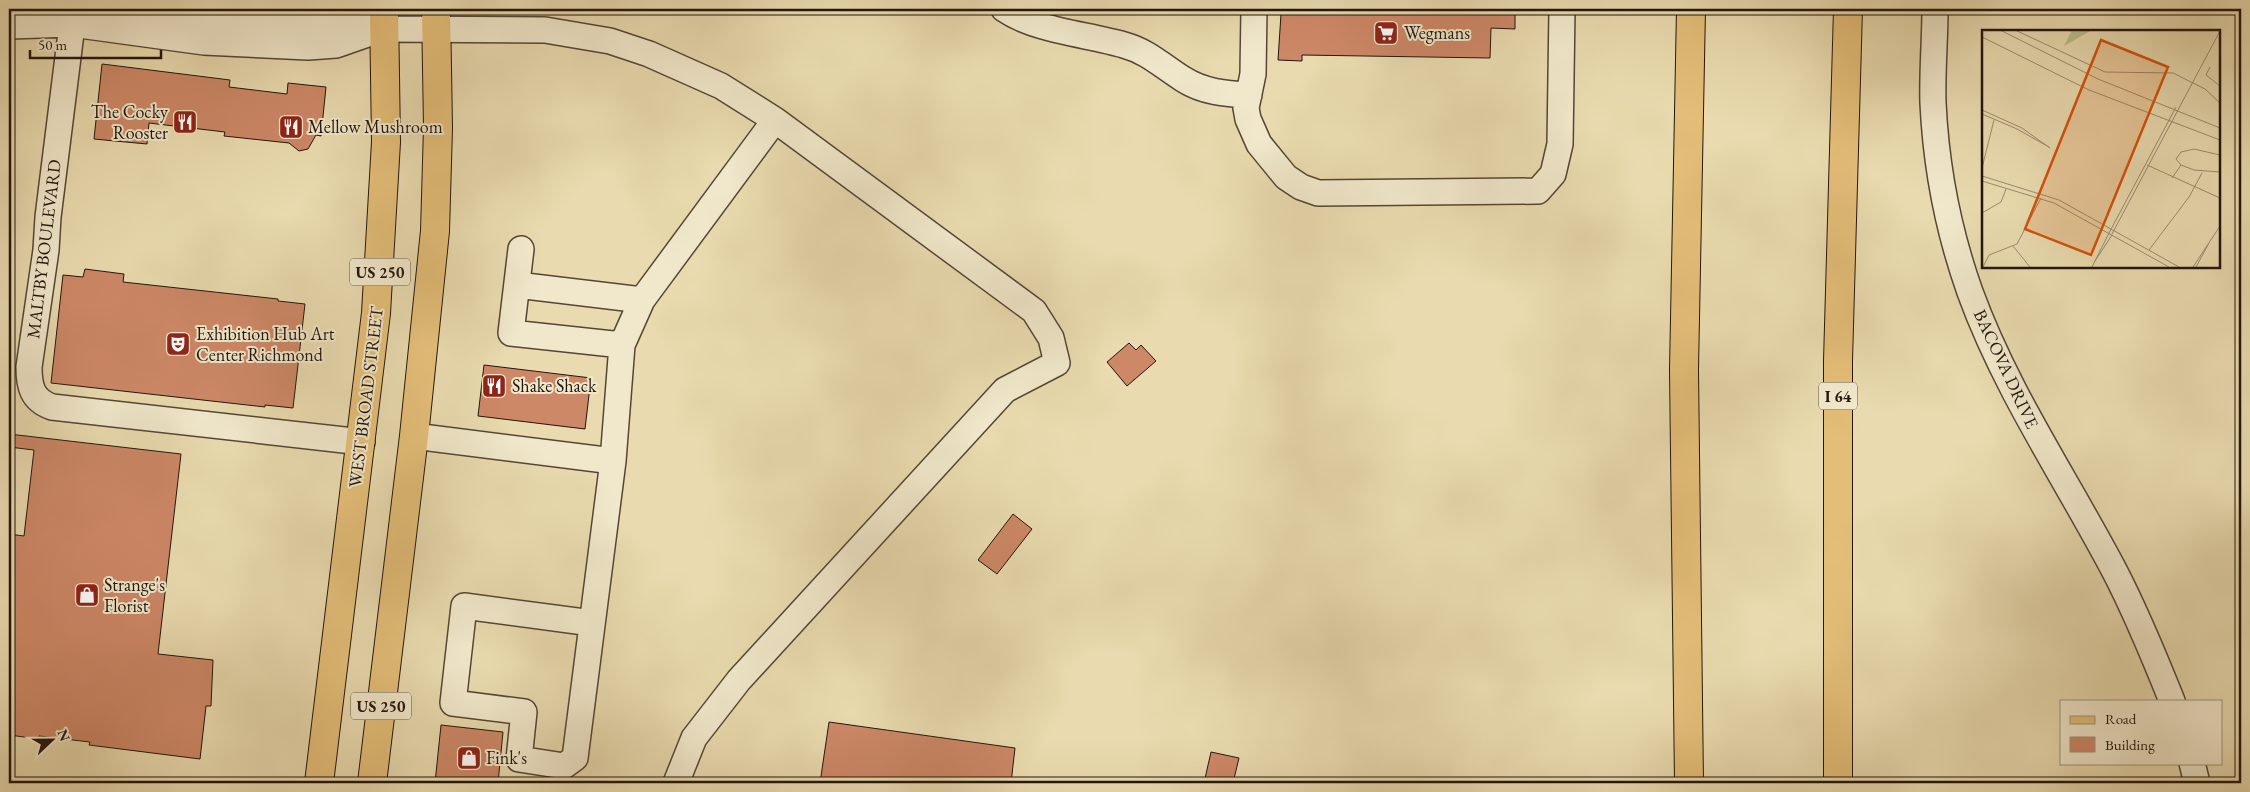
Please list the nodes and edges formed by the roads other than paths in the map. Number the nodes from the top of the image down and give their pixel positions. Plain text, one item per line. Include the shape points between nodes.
1 (110, 9) edge
2 (1004, 9) edge
3 (1254, 9) edge
4 (1562, 9) edge
5 (1691, 9) edge
6 (1848, 9) edge
7 (1935, 9) edge
8 (73, 17) edge
9 (436, 18) edge
10 (384, 19) edge
11 (9, 26) edge
12 (1249, 94) junction
13 (775, 120) junction
14 (521, 249) dead end
15 (516, 285) junction
16 (642, 300) junction
17 (622, 345) junction
18 (414, 436) junction
19 (362, 442) junction
20 (613, 460) junction
21 (592, 623) junction
22 (2172, 700) edge
23 (2192, 764) edge
24 (319, 783) edge
25 (372, 783) edge
26 (676, 783) edge
27 (1689, 783) edge
28 (1838, 783) edge
29 (2197, 783) edge

1 - 10 street via 231,22 290,24
2 - 12 street via 1035,23 1144,52 1201,88 1223,94
3 - 12 street via 1254,74
4 - 12 street via 1560,144 1553,174 1538,191 1318,193 1293,182 1270,160 1248,119
5 - 27 main road via 1684,370
6 - 28 main road, I 64 via 1838,360
7 - 22 street, BACOVA DRIVE via 1933,103 1940,170 1970,291 1999,363 2139,618
8 - 10 street via 204,42 308,47 336,45
8 - 11 street
8 - 19 street, MALTBY BOULEVARD via 29,367 32,393 41,403 52,407
9 - 10 street
9 - 13 street via 610,41 693,72
9 - 18 main road, US 250 via 438,128 435,231
10 - 19 main road, WEST BROAD STREET / US 250 via 386,142 381,255
13 - 16 street
13 - 26 street via 1034,311 1051,338 1057,363 1004,390 739,680 694,738
14 - 15 street
15 - 16 street
15 - 17 street via 510,333
16 - 17 street
17 - 20 street
18 - 20 street
18 - 25 main road, US 250
19 - 24 main road, WEST BROAD STREET / US 250
20 - 21 street
21 - 21 street via 575,758 564,766 519,759 524,712 454,704 464,606
23 - 29 street

